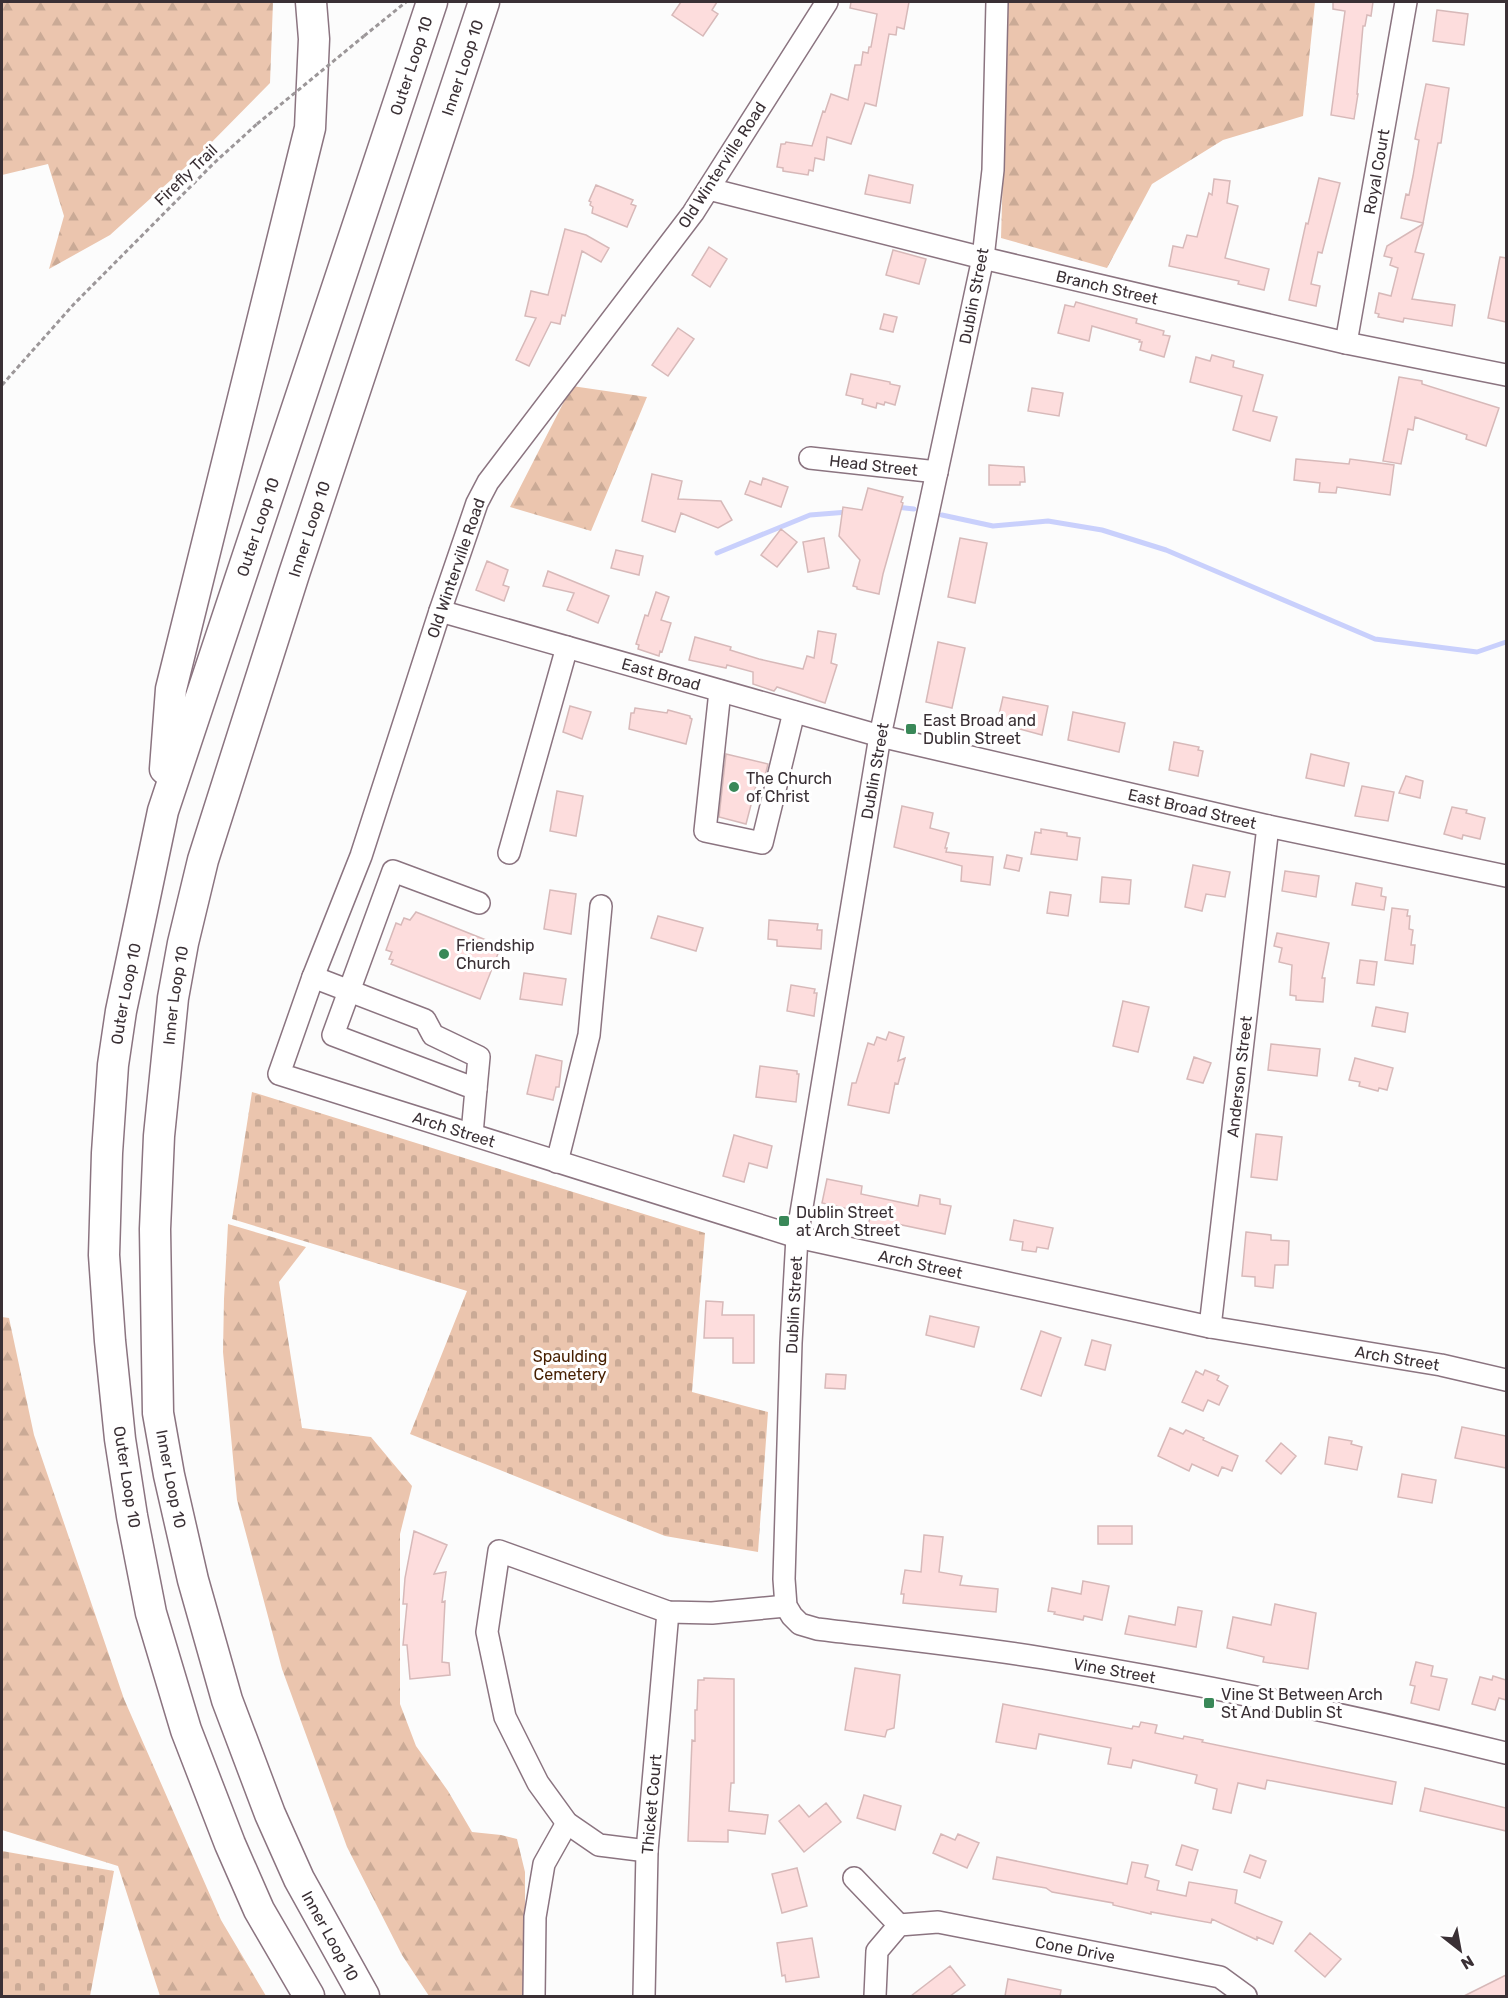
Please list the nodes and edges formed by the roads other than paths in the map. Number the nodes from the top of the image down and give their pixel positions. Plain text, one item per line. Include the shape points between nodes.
1 (311, 2) edge
2 (432, 2) edge
3 (484, 2) edge
4 (827, 2) edge
5 (997, 2) edge
6 (1406, 2) edge
7 (710, 189) junction
8 (983, 258) junction
9 (1346, 343) junction
10 (1506, 375) edge
11 (810, 458) dead end
12 (937, 471) junction
13 (441, 611) junction
14 (567, 647) junction
15 (720, 691) junction
16 (794, 712) junction
17 (880, 736) junction
18 (162, 811) junction
19 (1268, 826) junction
20 (509, 853) dead end
21 (361, 856) junction
22 (393, 871) junction
23 (1506, 876) edge
24 (479, 903) dead end
25 (602, 906) dead end
26 (313, 977) junction
27 (348, 989) junction
28 (279, 1074) joint
29 (476, 1089) junction
30 (472, 1134) junction
31 (557, 1162) junction
32 (797, 1237) junction
33 (1210, 1327) junction
34 (1506, 1380) edge
35 (786, 1606) junction
36 (668, 1612) junction
37 (1506, 1753) edge
38 (567, 1823) junction
39 (646, 1851) junction
40 (854, 1878) dead end
41 (899, 1925) junction
42 (309, 1996) edge
43 (364, 1996) edge
44 (534, 1996) edge
45 (644, 1996) edge
46 (875, 1996) edge
47 (1246, 1996) edge

1 - 18 highway via 314,39 310,128 171,688
2 - 18 highway, Outer Loop 10
3 - 43 highway, Inner Loop 10 via 203,860 173,998 159,1136 155,1229 158,1413 193,1581 227,1700 270,1814 299,1879
4 - 7 street, Old Winterville Road
5 - 8 street, Dublin Street via 993,170
6 - 9 street, Royal Court
7 - 8 street, Branch Street
7 - 13 street, Old Winterville Road via 488,482 477,503
8 - 9 street, Branch Street
8 - 12 street, Dublin Street
9 - 10 street, Branch Street
11 - 12 street, Head Street
12 - 17 street, Dublin Street
13 - 14 street, East Broad
13 - 21 street, Old Winterville Road
14 - 15 street, East Broad
14 - 20 street
15 - 16 street, East Broad
15 - 16 street via 705,831 762,843
16 - 17 street, East Broad
17 - 19 street, East Broad Street
17 - 32 street, Dublin Street
18 - 42 highway, Outer Loop 10 via 120,1011 107,1153 104,1255 120,1439 152,1613 186,1730 259,1910
19 - 23 street, East Broad Street
19 - 33 street, Anderson Street
21 - 22 street
21 - 26 street, Old Winterville Road
22 - 24 street
22 - 27 street
25 - 31 street via 589,1035
26 - 27 street
26 - 28 street, Old Winterville Road
27 - 29 street via 425,1020 433,1035 479,1057
27 - 29 street via 333,1035
28 - 30 street, Arch Street
29 - 30 street
30 - 31 street, Arch Street
31 - 32 street, Arch Street
32 - 33 street, Arch Street
32 - 35 street, Dublin Street
33 - 34 street, Arch Street via 1441,1365
35 - 36 street via 712,1613
35 - 37 street, Vine Street via 800,1624 817,1629 974,1648 1161,1679
36 - 38 street via 499,1551 487,1632 505,1717 538,1783
36 - 39 street, Thicket Court
38 - 39 street via 599,1845
38 - 44 street via 544,1864 536,1917
39 - 45 street, Thicket Court
40 - 41 street
41 - 46 street via 877,1951
41 - 47 street, Cone Drive via 938,1922 1220,1977

